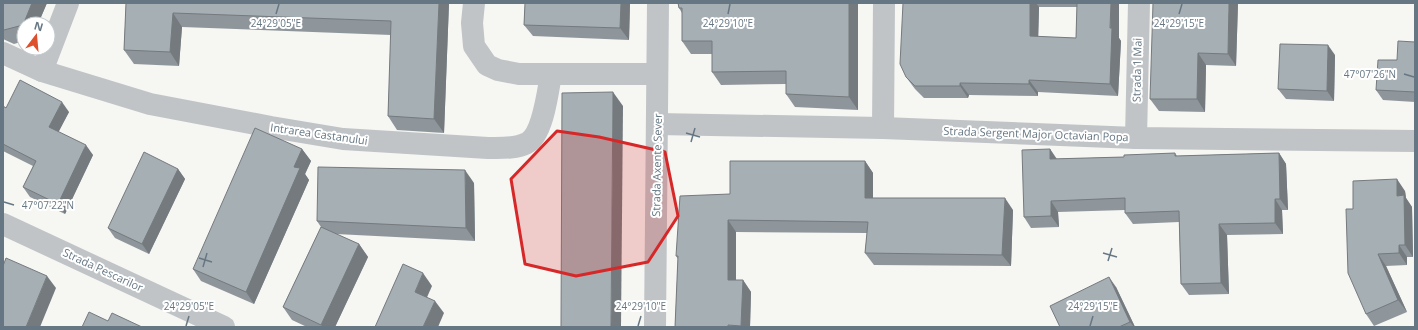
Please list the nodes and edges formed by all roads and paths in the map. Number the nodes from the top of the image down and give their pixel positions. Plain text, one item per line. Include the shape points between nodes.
1 (68, 3) edge
2 (474, 3) edge
3 (658, 3) edge
4 (884, 3) edge
5 (1139, 3) edge
6 (3, 53) edge
7 (42, 71) junction
8 (551, 74) junction
9 (657, 74) junction
10 (657, 124) junction
11 (883, 128) junction
12 (1136, 138) junction
13 (1415, 141) edge
14 (3, 224) edge
15 (224, 327) edge
16 (655, 327) edge

1 - 7 street
2 - 8 street via 474,46 487,65 519,74
3 - 9 street, Strada Axente Sever
4 - 11 street
5 - 12 street, Strada 1 Mai
6 - 7 street, Intrarea Castanului
7 - 8 street, Intrarea Castanului via 150,104 271,127 343,139 488,148 511,148 528,143 537,133
8 - 9 street
9 - 10 street, Strada Axente Sever
10 - 11 street, Strada Sergent Major Octavian Popa
10 - 16 street, Strada Axente Sever
11 - 12 street, Strada Sergent Major Octavian Popa
12 - 13 street, Strada Sergent Major Octavian Popa
14 - 15 street, Strada Pescarilor

